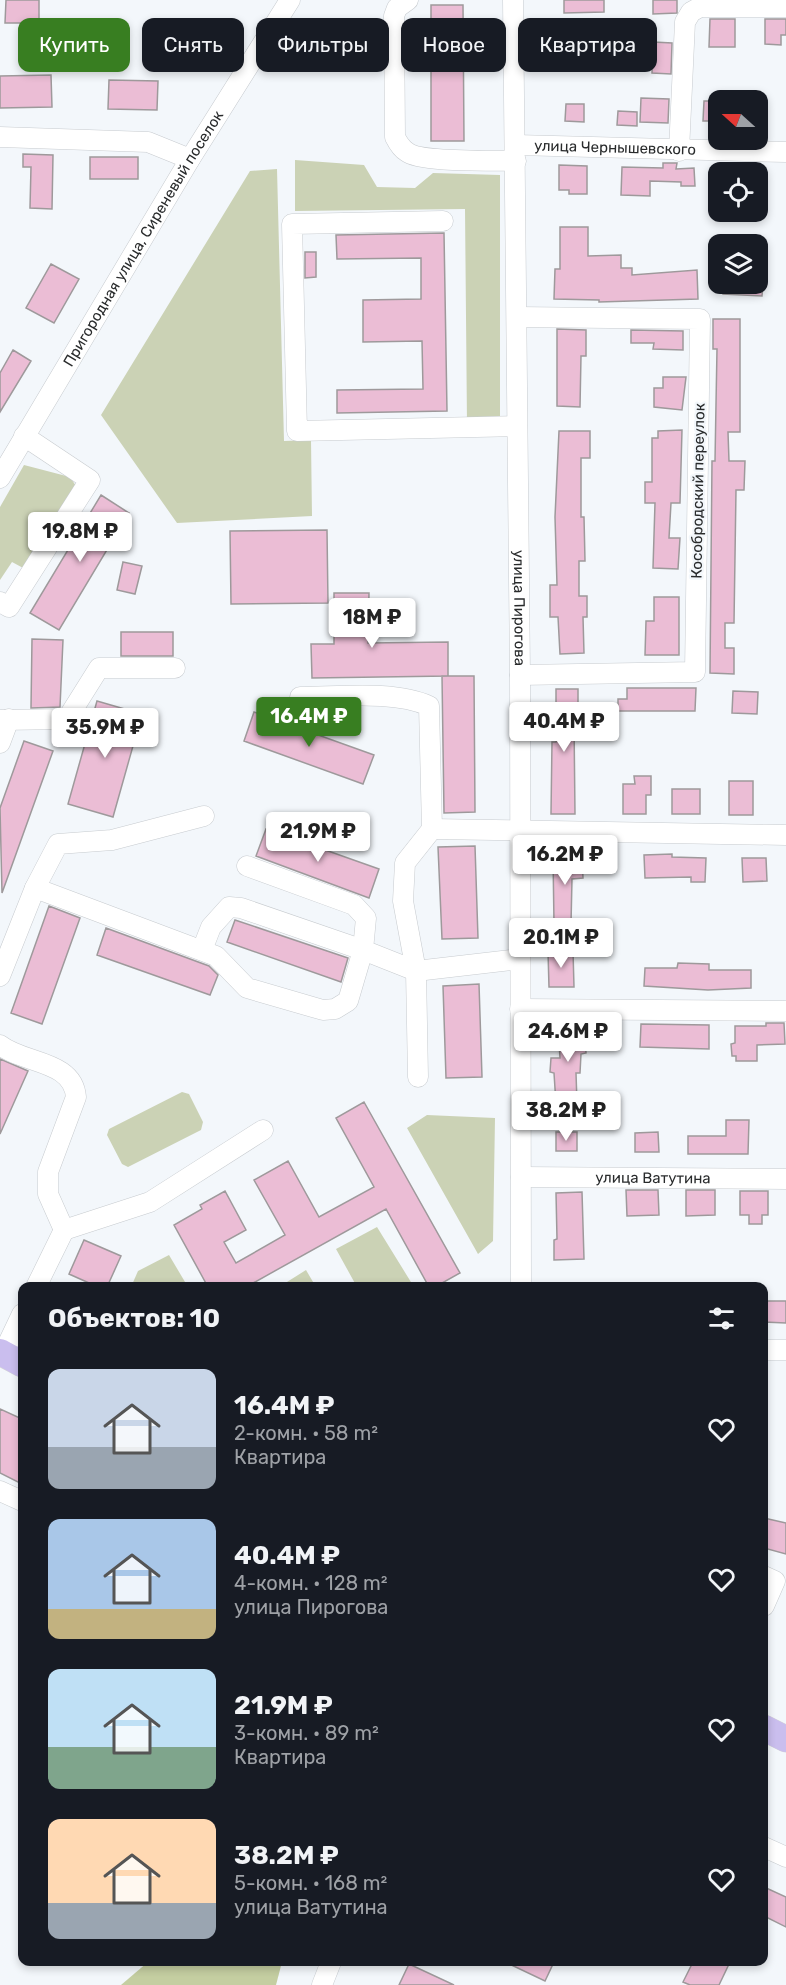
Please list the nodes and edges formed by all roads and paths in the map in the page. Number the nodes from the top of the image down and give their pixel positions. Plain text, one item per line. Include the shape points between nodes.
1 (290, 0) edge
2 (408, 0) edge
3 (513, 0) edge
4 (786, 7) edge
5 (0, 137) edge
6 (679, 151) junction
7 (786, 152) edge
8 (516, 153) junction
9 (190, 159) junction
10 (443, 221) dead end
11 (517, 316) junction
12 (517, 426) junction
13 (24, 436) junction
14 (0, 478) edge
15 (0, 602) edge
16 (175, 668) dead end
17 (520, 675) junction
18 (300, 697) dead end
19 (4, 719) edge
20 (0, 742) edge
21 (204, 816) dead end
22 (432, 829) junction
23 (519, 832) junction
24 (786, 835) edge
25 (247, 866) dead end
26 (35, 888) junction
27 (202, 950) junction
28 (363, 950) junction
29 (520, 958) junction
30 (416, 971) junction
31 (0, 976) edge
32 (520, 1009) junction
33 (786, 1011) edge
34 (0, 1045) edge
35 (418, 1077) dead end
36 (263, 1130) dead end
37 (521, 1177) junction
38 (786, 1179) edge
39 (64, 1230) junction
40 (38, 1282) edge
41 (521, 1282) edge
42 (18, 1327) edge
43 (768, 1350) edge
44 (786, 1350) edge
45 (9, 1357) edge
46 (0, 1491) edge
47 (18, 1499) edge
48 (768, 1578) edge
49 (768, 1596) edge
50 (768, 1730) edge
51 (786, 1739) edge
52 (768, 1849) edge
53 (786, 1857) edge
54 (329, 1966) edge
55 (322, 1985) edge

1 - 9 street, Пригородная улица, Сиреневый поселок
2 - 8 street, улица Чернышевского via 397,8 394,16 398,143 408,154 426,158
3 - 8 street, улица Пирогова
4 - 6 street via 700,7 691,12 685,22
5 - 9 street via 148,142
6 - 7 street, улица Чернышевского
6 - 8 street, улица Чернышевского
8 - 11 street, улица Пирогова
9 - 13 street, Пригородная улица, Сиреневый поселок
10 - 12 street via 292,224 297,430
11 - 12 street, улица Пирогова
11 - 17 street, Кособродский переулок via 700,319 695,672
12 - 17 street, улица Пирогова
13 - 14 street, Пригородная улица, Сиреневый поселок
13 - 15 street via 90,480 9,607
16 - 19 street via 99,668 66,719
17 - 23 street, улица Пирогова
18 - 22 street via 397,697 429,706
19 - 20 street
21 - 26 street via 112,840 58,843
22 - 23 street
22 - 30 street via 405,863 403,901
23 - 24 street
23 - 29 street, улица Пирогова
25 - 28 street via 354,905 366,918
26 - 27 street
26 - 31 street
27 - 28 street via 211,927 229,907
27 - 28 street via 228,965 247,988 323,1010 335,1009 348,1001
28 - 30 street
29 - 30 street
29 - 32 street, улица Пирогова
30 - 35 street
32 - 33 street
32 - 37 street, улица Пирогова
34 - 39 street via 67,1074 75,1088 76,1097 48,1172 48,1194
36 - 39 street via 150,1202
37 - 38 street, улица Ватутина
37 - 41 street, улица Пирогова
39 - 40 street
42 - 45 street
43 - 44 street
46 - 47 street
48 - 49 street via 774,1581
50 - 51 main road
52 - 53 street
54 - 55 street

